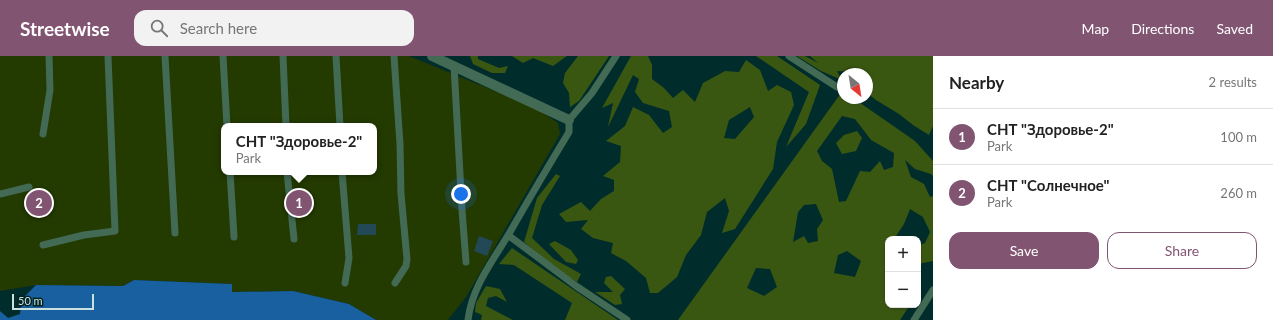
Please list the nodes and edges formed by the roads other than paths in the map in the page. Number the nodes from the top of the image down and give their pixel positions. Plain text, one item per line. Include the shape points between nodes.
1 (49, 56) edge
2 (108, 56) edge
3 (165, 56) edge
4 (223, 56) edge
5 (283, 56) edge
6 (336, 56) edge
7 (394, 56) edge
8 (432, 56) edge
9 (616, 56) edge
10 (789, 56) edge
11 (454, 66) junction
12 (837, 87) dead end
13 (569, 120) junction
14 (227, 123) edge
15 (286, 123) edge
16 (340, 123) edge
17 (43, 134) dead end
18 (230, 175) edge
19 (287, 175) edge
20 (342, 175) edge
21 (29, 187) dead end
22 (0, 194) edge
23 (174, 233) dead end
24 (508, 235) junction
25 (234, 236) dead end
26 (294, 239) dead end
27 (42, 244) dead end
28 (466, 262) dead end
29 (345, 283) dead end
30 (395, 283) dead end
31 (933, 290) edge
32 (468, 320) edge
33 (627, 320) edge
34 (914, 320) edge

1 - 17 lane via 50,90
2 - 27 lane via 115,231
3 - 23 lane
4 - 14 lane
5 - 15 lane
6 - 16 lane
7 - 30 lane via 407,259 406,266
8 - 11 street
9 - 13 lane via 592,93
10 - 12 lane
11 - 13 street
11 - 28 lane
13 - 24 lane via 569,132
18 - 25 lane
19 - 26 lane
20 - 29 lane via 348,258
21 - 22 lane
24 - 32 lane via 483,274 470,306
24 - 33 lane
31 - 34 lane

